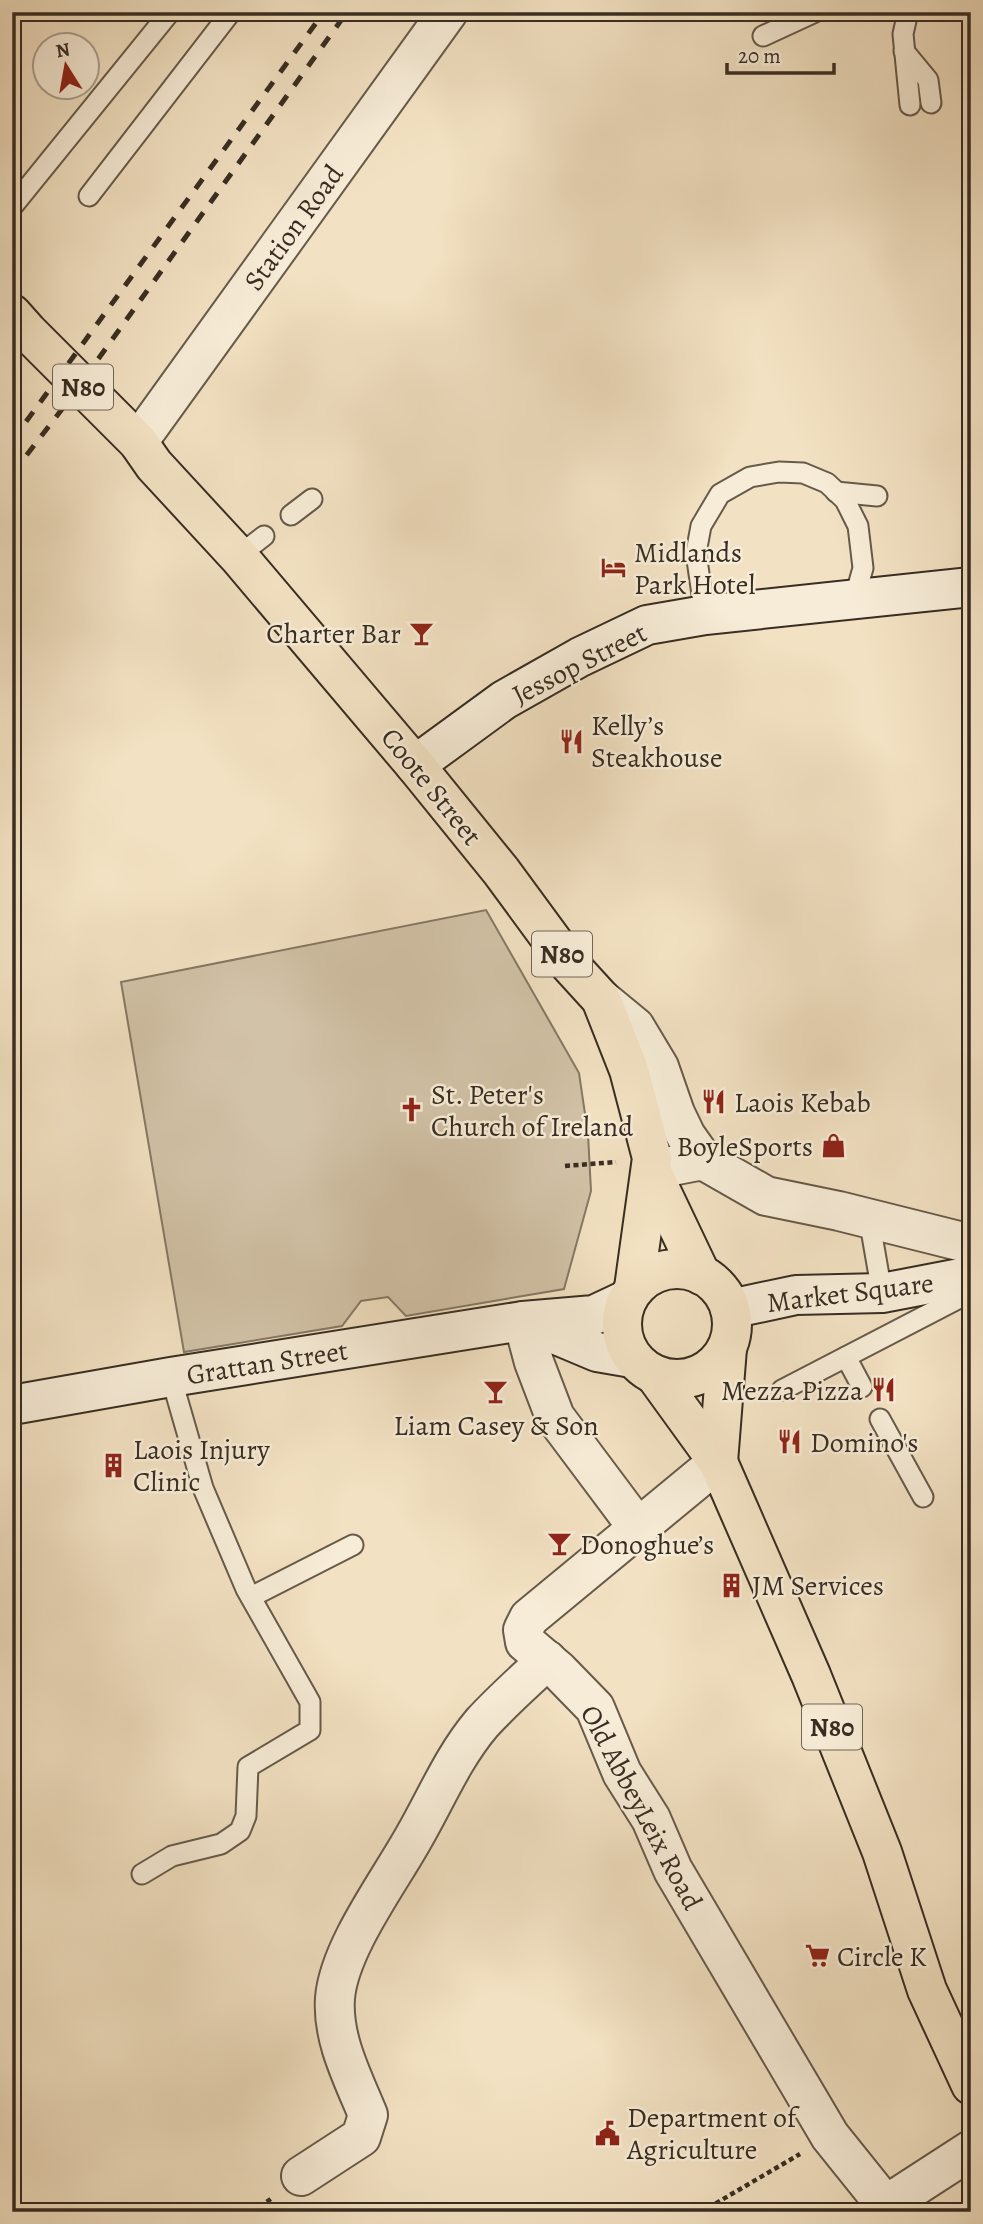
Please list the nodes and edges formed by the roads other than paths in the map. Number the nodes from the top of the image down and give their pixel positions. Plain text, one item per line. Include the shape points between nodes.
1 (170, 12) edge
2 (231, 12) edge
3 (448, 12) edge
4 (815, 12) edge
5 (908, 12) edge
6 (764, 36) dead end
7 (904, 51) junction
8 (931, 103) dead end
9 (910, 106) dead end
10 (89, 196) dead end
11 (12, 207) edge
12 (20, 323) edge
13 (138, 442) junction
14 (836, 492) junction
15 (877, 496) dead end
16 (312, 499) dead end
17 (291, 515) dead end
18 (971, 587) edge
19 (854, 600) junction
20 (705, 615) junction
21 (415, 765) junction
22 (601, 999) junction
23 (703, 1160) junction
24 (651, 1164) junction
25 (869, 1219) junction
26 (971, 1244) edge
27 (701, 1275) junction
28 (971, 1276) edge
29 (971, 1292) edge
30 (882, 1293) junction
31 (630, 1294) junction
32 (730, 1310) junction
33 (523, 1321) junction
34 (727, 1348) junction
35 (846, 1357) junction
36 (643, 1366) junction
37 (172, 1377) junction
38 (862, 1387) dead end
39 (782, 1390) dead end
40 (12, 1405) edge
41 (880, 1419) dead end
42 (718, 1462) junction
43 (923, 1497) dead end
44 (638, 1528) junction
45 (352, 1545) dead end
46 (251, 1597) junction
47 (547, 1660) junction
48 (142, 1874) dead end
49 (930, 1998) junction
50 (971, 2033) edge
51 (971, 2085) edge
52 (971, 2150) edge
53 (301, 2176) dead end
54 (888, 2209) edge

1 - 11 lane
2 - 10 lane
3 - 13 street, Station Road
4 - 6 lane
5 - 7 lane
7 - 8 lane via 928,80
7 - 9 lane
12 - 13 main road, N80
13 - 21 main road, Coote Street / N80 via 154,465 251,546
14 - 15 lane
14 - 19 lane via 858,526 863,568
14 - 20 lane via 803,473 779,472 750,477 720,494 701,526 696,553
16 - 17 lane
18 - 19 street, Jessop Street
19 - 20 street, Jessop Street
20 - 21 street, Jessop Street via 647,625 580,657 503,700
21 - 22 main road, Coote Street / N80
22 - 23 street via 635,1027 659,1067 686,1136
22 - 24 main road, Coote Street / N80 via 629,1070
23 - 24 street
23 - 25 street via 766,1196
24 - 27 main road, Coote Street / N80
24 - 31 main road, Coote Street / N80
25 - 26 street
25 - 30 lane
27 - 31 main road via 678,1269 663,1271 649,1276
27 - 32 main road, N80 via 721,1292
28 - 30 street, Market Square
29 - 35 lane
30 - 32 street, Market Square via 796,1295
31 - 33 street, Grattan Street via 594,1315
31 - 36 main road, N80 via 621,1333
32 - 34 main road, N80
33 - 36 street
33 - 37 street, Grattan Street
33 - 44 street via 555,1417
34 - 36 main road via 718,1362 687,1379 669,1379
34 - 42 main road, N80
35 - 38 lane
35 - 39 lane
36 - 42 main road, N80
37 - 40 street, Grattan Street
37 - 46 lane via 203,1488
41 - 43 lane
42 - 44 street, Old AbbeyLeix Road
42 - 49 main road, N80 via 877,1839
44 - 47 street, Old AbbeyLeix Road via 528,1618 525,1642
45 - 46 lane
46 - 48 lane via 310,1702 310,1730 248,1767 246,1816 240,1831 221,1844 172,1856
47 - 53 street via 481,1724 352,1944 337,1978 335,2001 347,2066 368,2115 361,2137
47 - 54 street, Old AbbeyLeix Road via 595,1708 622,1773 651,1819 673,1870 830,2136
49 - 50 main road
49 - 51 main road, N80
52 - 54 street

